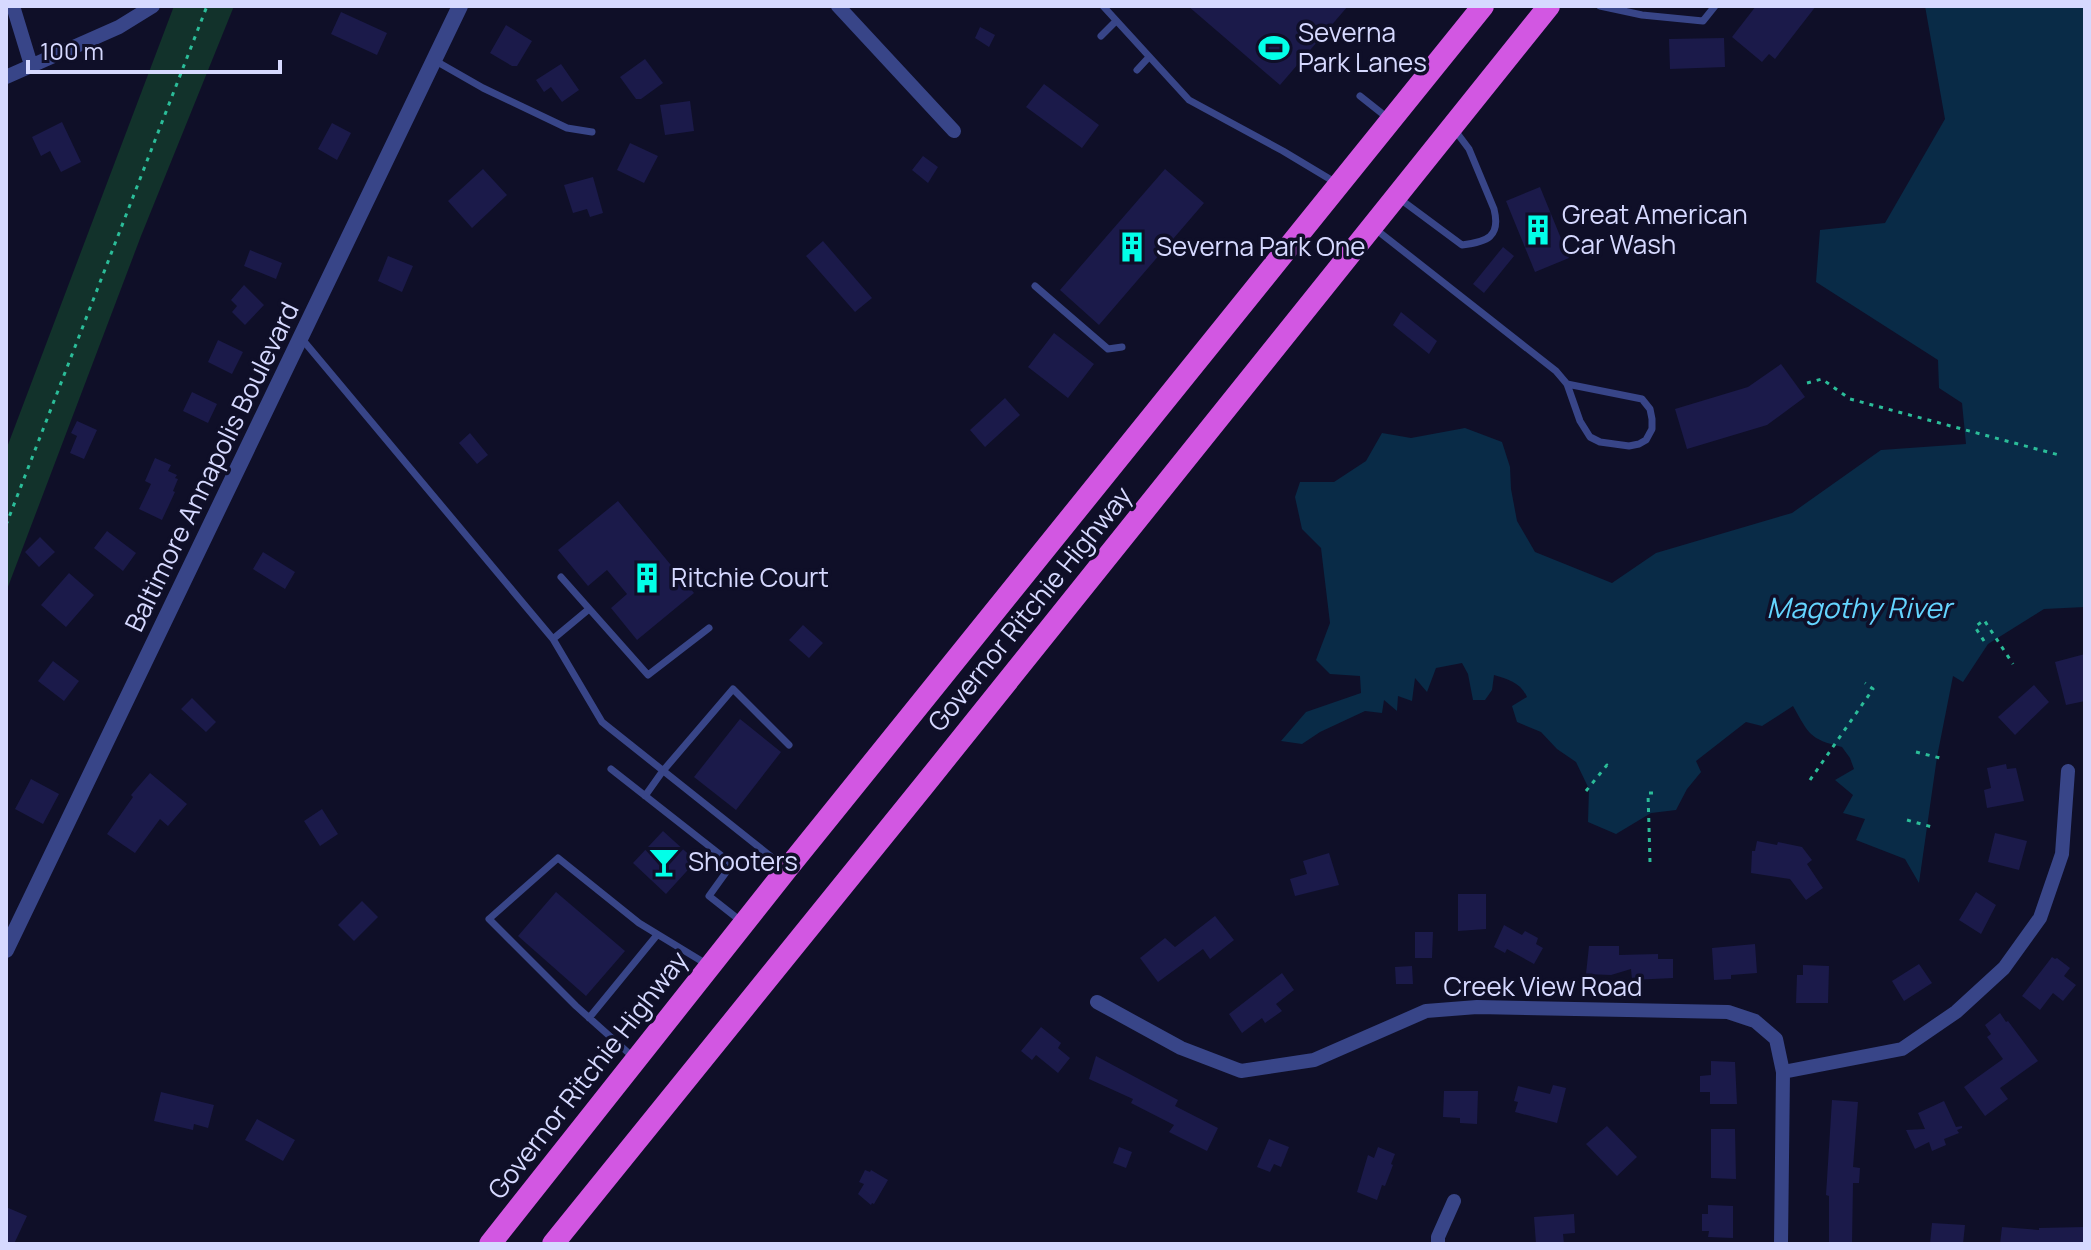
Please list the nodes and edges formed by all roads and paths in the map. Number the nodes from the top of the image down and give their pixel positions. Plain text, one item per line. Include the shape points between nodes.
1 (13, 6) edge
2 (153, 6) edge
3 (207, 6) edge
4 (460, 6) edge
5 (838, 6) edge
6 (1103, 6) edge
7 (1483, 6) edge
8 (1549, 6) edge
9 (1600, 6) edge
10 (1649, 6) edge
11 (1715, 6) edge
12 (1642, 15) junction
13 (1116, 21) junction
14 (1101, 36) dead end
15 (1149, 57) junction
16 (434, 60) junction
17 (31, 65) junction
18 (1137, 70) dead end
19 (6, 77) edge
20 (1360, 96) dead end
21 (1391, 120) junction
22 (1452, 127) junction
23 (954, 131) dead end
24 (592, 132) dead end
25 (1338, 184) junction
26 (1397, 196) junction
27 (1372, 227) junction
28 (1035, 286) dead end
29 (301, 337) junction
30 (1122, 347) dead end
31 (1807, 383) dead end
32 (1567, 384) junction
33 (2059, 455) dead end
34 (6, 525) edge
35 (561, 577) dead end
36 (589, 609) junction
37 (709, 628) dead end
38 (553, 639) junction
39 (1984, 641) dead end
40 (2013, 664) dead end
41 (1865, 683) dead end
42 (789, 745) dead end
43 (1916, 752) dead end
44 (1944, 759) dead end
45 (1610, 768) dead end
46 (611, 769) dead end
47 (2068, 771) dead end
48 (662, 772) junction
49 (1810, 780) dead end
50 (1586, 791) dead end
51 (1655, 793) dead end
52 (645, 796) junction
53 (1907, 820) dead end
54 (1932, 827) dead end
55 (1650, 862) dead end
56 (787, 869) junction
57 (744, 923) junction
58 (657, 935) junction
59 (6, 950) edge
60 (710, 967) junction
61 (1097, 1002) dead end
62 (589, 1018) junction
63 (636, 1060) junction
64 (1783, 1072) junction
65 (1454, 1201) dead end
66 (490, 1244) edge
67 (553, 1244) edge
68 (1438, 1244) edge
69 (1781, 1244) edge

1 - 17 street
2 - 17 street via 119,27
3 - 34 path
4 - 16 street, Baltimore Annapolis Boulevard
5 - 23 street
6 - 13 lane
7 - 21 highway, Governor Ritchie Highway
8 - 22 highway, Governor Ritchie Highway
9 - 12 lane
10 - 12 lane
11 - 12 lane via 1703,21
13 - 14 lane
13 - 15 lane
15 - 18 lane
15 - 25 lane via 1189,100
16 - 24 lane via 567,128
16 - 29 street, Baltimore Annapolis Boulevard
17 - 19 street
20 - 21 lane
21 - 25 highway, Governor Ritchie Highway
22 - 26 highway, Governor Ritchie Highway
22 - 26 lane via 1469,149 1494,209 1494,233 1462,245
25 - 56 highway, Governor Ritchie Highway
26 - 27 highway, Governor Ritchie Highway
27 - 32 lane via 1543,359
27 - 67 highway, Governor Ritchie Highway
28 - 30 lane via 1108,349
29 - 38 lane
29 - 59 street, Baltimore Annapolis Boulevard
31 - 33 path via 1822,379 1850,399
32 - 32 lane via 1590,437 1629,446 1646,440 1652,419 1642,399
35 - 36 lane
36 - 37 lane via 648,675
36 - 38 lane
38 - 48 lane via 602,722
39 - 40 path via 1975,627 1984,620
41 - 49 path via 1873,689
42 - 48 lane via 733,689
43 - 44 path
45 - 50 path via 1607,765
46 - 52 lane
47 - 64 street via 2062,854 2040,918 2004,968 1956,1012 1902,1049
48 - 52 lane
48 - 56 lane
51 - 55 path via 1648,793
52 - 57 lane via 732,864 709,896
53 - 54 path
56 - 57 highway, Governor Ritchie Highway
57 - 60 highway, Governor Ritchie Highway
58 - 60 lane
58 - 62 lane
58 - 62 lane via 558,858 489,919
60 - 63 highway, Governor Ritchie Highway
61 - 64 street, Creek View Road via 1181,1048 1241,1071 1314,1060 1426,1011 1477,1007 1728,1012 1755,1021 1776,1039
62 - 63 lane
63 - 66 highway, Governor Ritchie Highway
64 - 69 street
65 - 68 street

